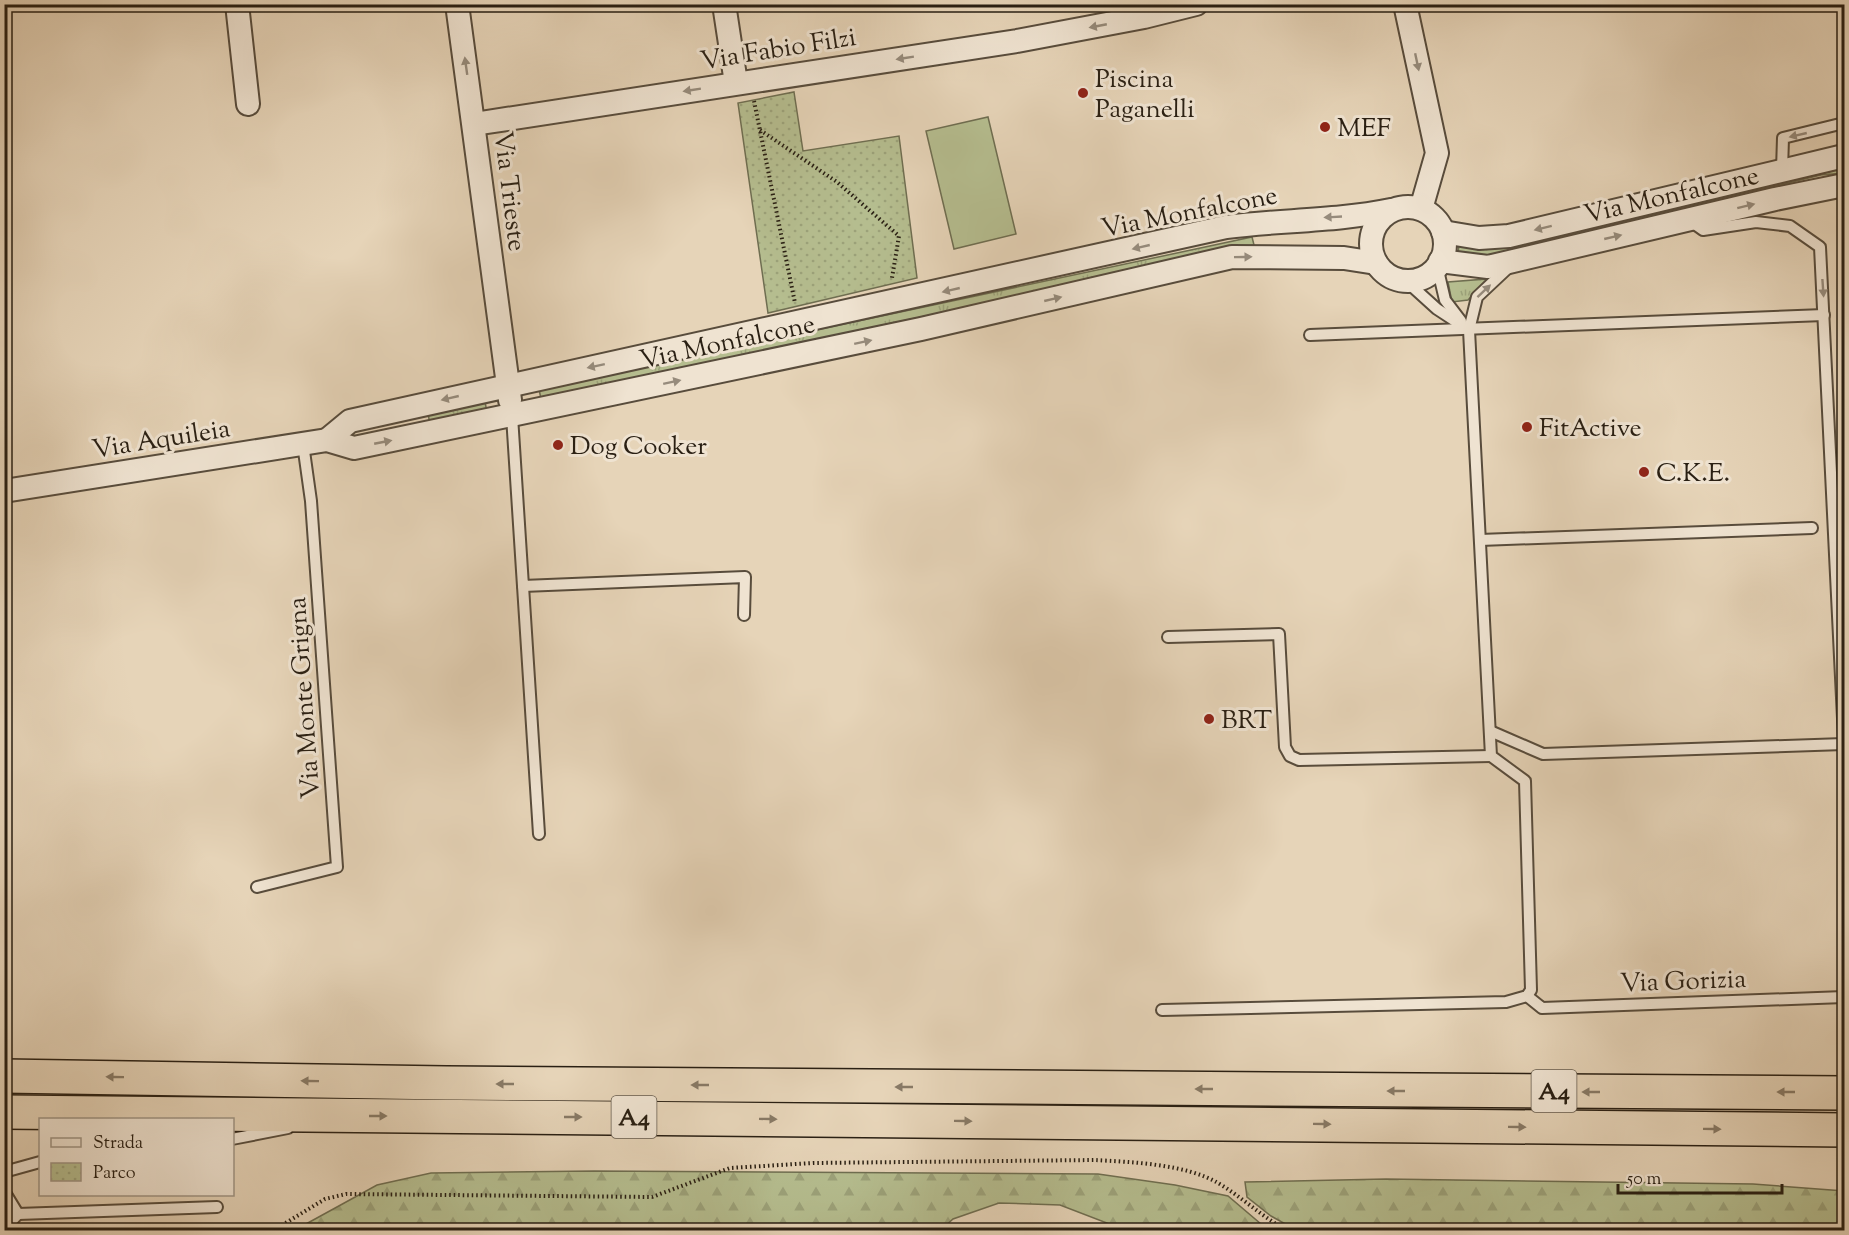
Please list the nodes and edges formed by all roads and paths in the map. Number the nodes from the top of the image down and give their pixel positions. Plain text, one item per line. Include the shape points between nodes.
1 (237, 4) edge
2 (457, 4) edge
3 (724, 4) edge
4 (1196, 4) edge
5 (1405, 4) edge
6 (745, 82) junction
7 (249, 104) dead end
8 (1845, 123) edge
9 (474, 124) junction
10 (759, 130) junction
11 (1845, 156) edge
12 (1782, 170) junction
13 (1845, 185) edge
14 (1421, 209) junction
15 (1391, 210) junction
16 (1689, 219) junction
17 (1443, 232) junction
18 (1515, 260) junction
19 (1376, 263) junction
20 (1439, 264) junction
21 (1405, 280) junction
22 (894, 303) junction
23 (1824, 315) junction
24 (799, 324) junction
25 (1469, 330) junction
26 (1310, 335) dead end
27 (507, 385) junction
28 (512, 416) junction
29 (327, 440) junction
30 (303, 444) junction
31 (4, 491) edge
32 (1812, 528) dead end
33 (1480, 540) junction
34 (523, 586) junction
35 (744, 615) dead end
36 (1168, 637) dead end
37 (1490, 731) junction
38 (1845, 739) edge
39 (1845, 744) edge
40 (1491, 756) junction
41 (539, 834) dead end
42 (257, 887) dead end
43 (1527, 996) junction
44 (1845, 997) edge
45 (1162, 1010) dead end
46 (4, 1076) edge
47 (1845, 1093) edge
48 (4, 1112) edge
49 (334, 1116) junction
50 (1845, 1130) edge
51 (234, 1139) edge
52 (39, 1162) edge
53 (4, 1172) edge
54 (4, 1191) edge
55 (217, 1207) dead end
56 (18, 1214) junction
57 (4, 1229) edge
58 (274, 1230) edge
59 (1286, 1230) edge

1 - 7 street
9 -> 2 street, Via Trieste
3 - 6 street
4 -> 6 street, Via Fabio Filzi via 1017,41
5 -> 14 street via 1437,153
6 -> 9 street, Via Fabio Filzi
6 - 10 path
8 -> 12 lane via 1783,138
9 - 27 street, Via Trieste
10 - 22 path via 837,182 898,236 891,285
10 - 24 path
11 - 12 street, Via Monfalcone
12 -> 17 street, Via Monfalcone via 1509,236 1479,238
16 -> 13 street, Via Monfalcone
14 - 15 street
14 - 17 street via 1437,220
15 - 19 street via 1372,232
15 -> 22 street, Via Monfalcone via 1363,216 1226,227
18 -> 16 street, Via Monfalcone
16 -> 23 lane via 1703,230 1756,222 1790,226 1820,247
17 - 20 street via 1445,249
18 - 20 street, Via Monfalcone via 1488,267
25 -> 18 lane via 1477,297
19 - 21 street via 1385,273
28 -> 19 street, Via Monfalcone via 933,327 1232,257 1344,258
20 - 21 street via 1418,279
20 - 25 lane via 1445,300
21 - 25 lane via 1437,309
22 - 24 street, Via Monfalcone
23 - 25 lane
23 - 38 lane
24 -> 27 street, Via Monfalcone
25 - 26 lane
25 - 33 lane
27 - 28 street, Via Trieste
27 -> 29 street, Via Aquileia via 350,421
29 -> 28 street, Via Aquileia via 354,448
28 - 34 lane
29 - 30 street, Via Aquileia
30 - 31 street, Via Aquileia
30 - 42 lane, Via Monte Grigna via 311,501 337,867
32 - 33 lane
33 - 37 lane
34 - 35 lane via 746,577
34 - 41 lane
36 - 40 lane via 1280,634 1285,747 1290,756 1299,760
37 - 39 lane via 1543,754
37 - 40 lane
40 - 43 lane via 1525,781 1531,981
43 - 44 lane, Via Gorizia via 1542,1008
43 - 45 lane via 1506,1002
47 -> 46 highway, A4
48 - 49 highway, A4
49 -> 50 highway, A4
49 - 51 lane
52 - 53 lane
54 - 56 lane
55 - 56 lane
56 - 57 lane
58 - 59 path via 325,1199 346,1194 652,1197 730,1168 813,1163 1095,1160 1138,1163 1215,1181

